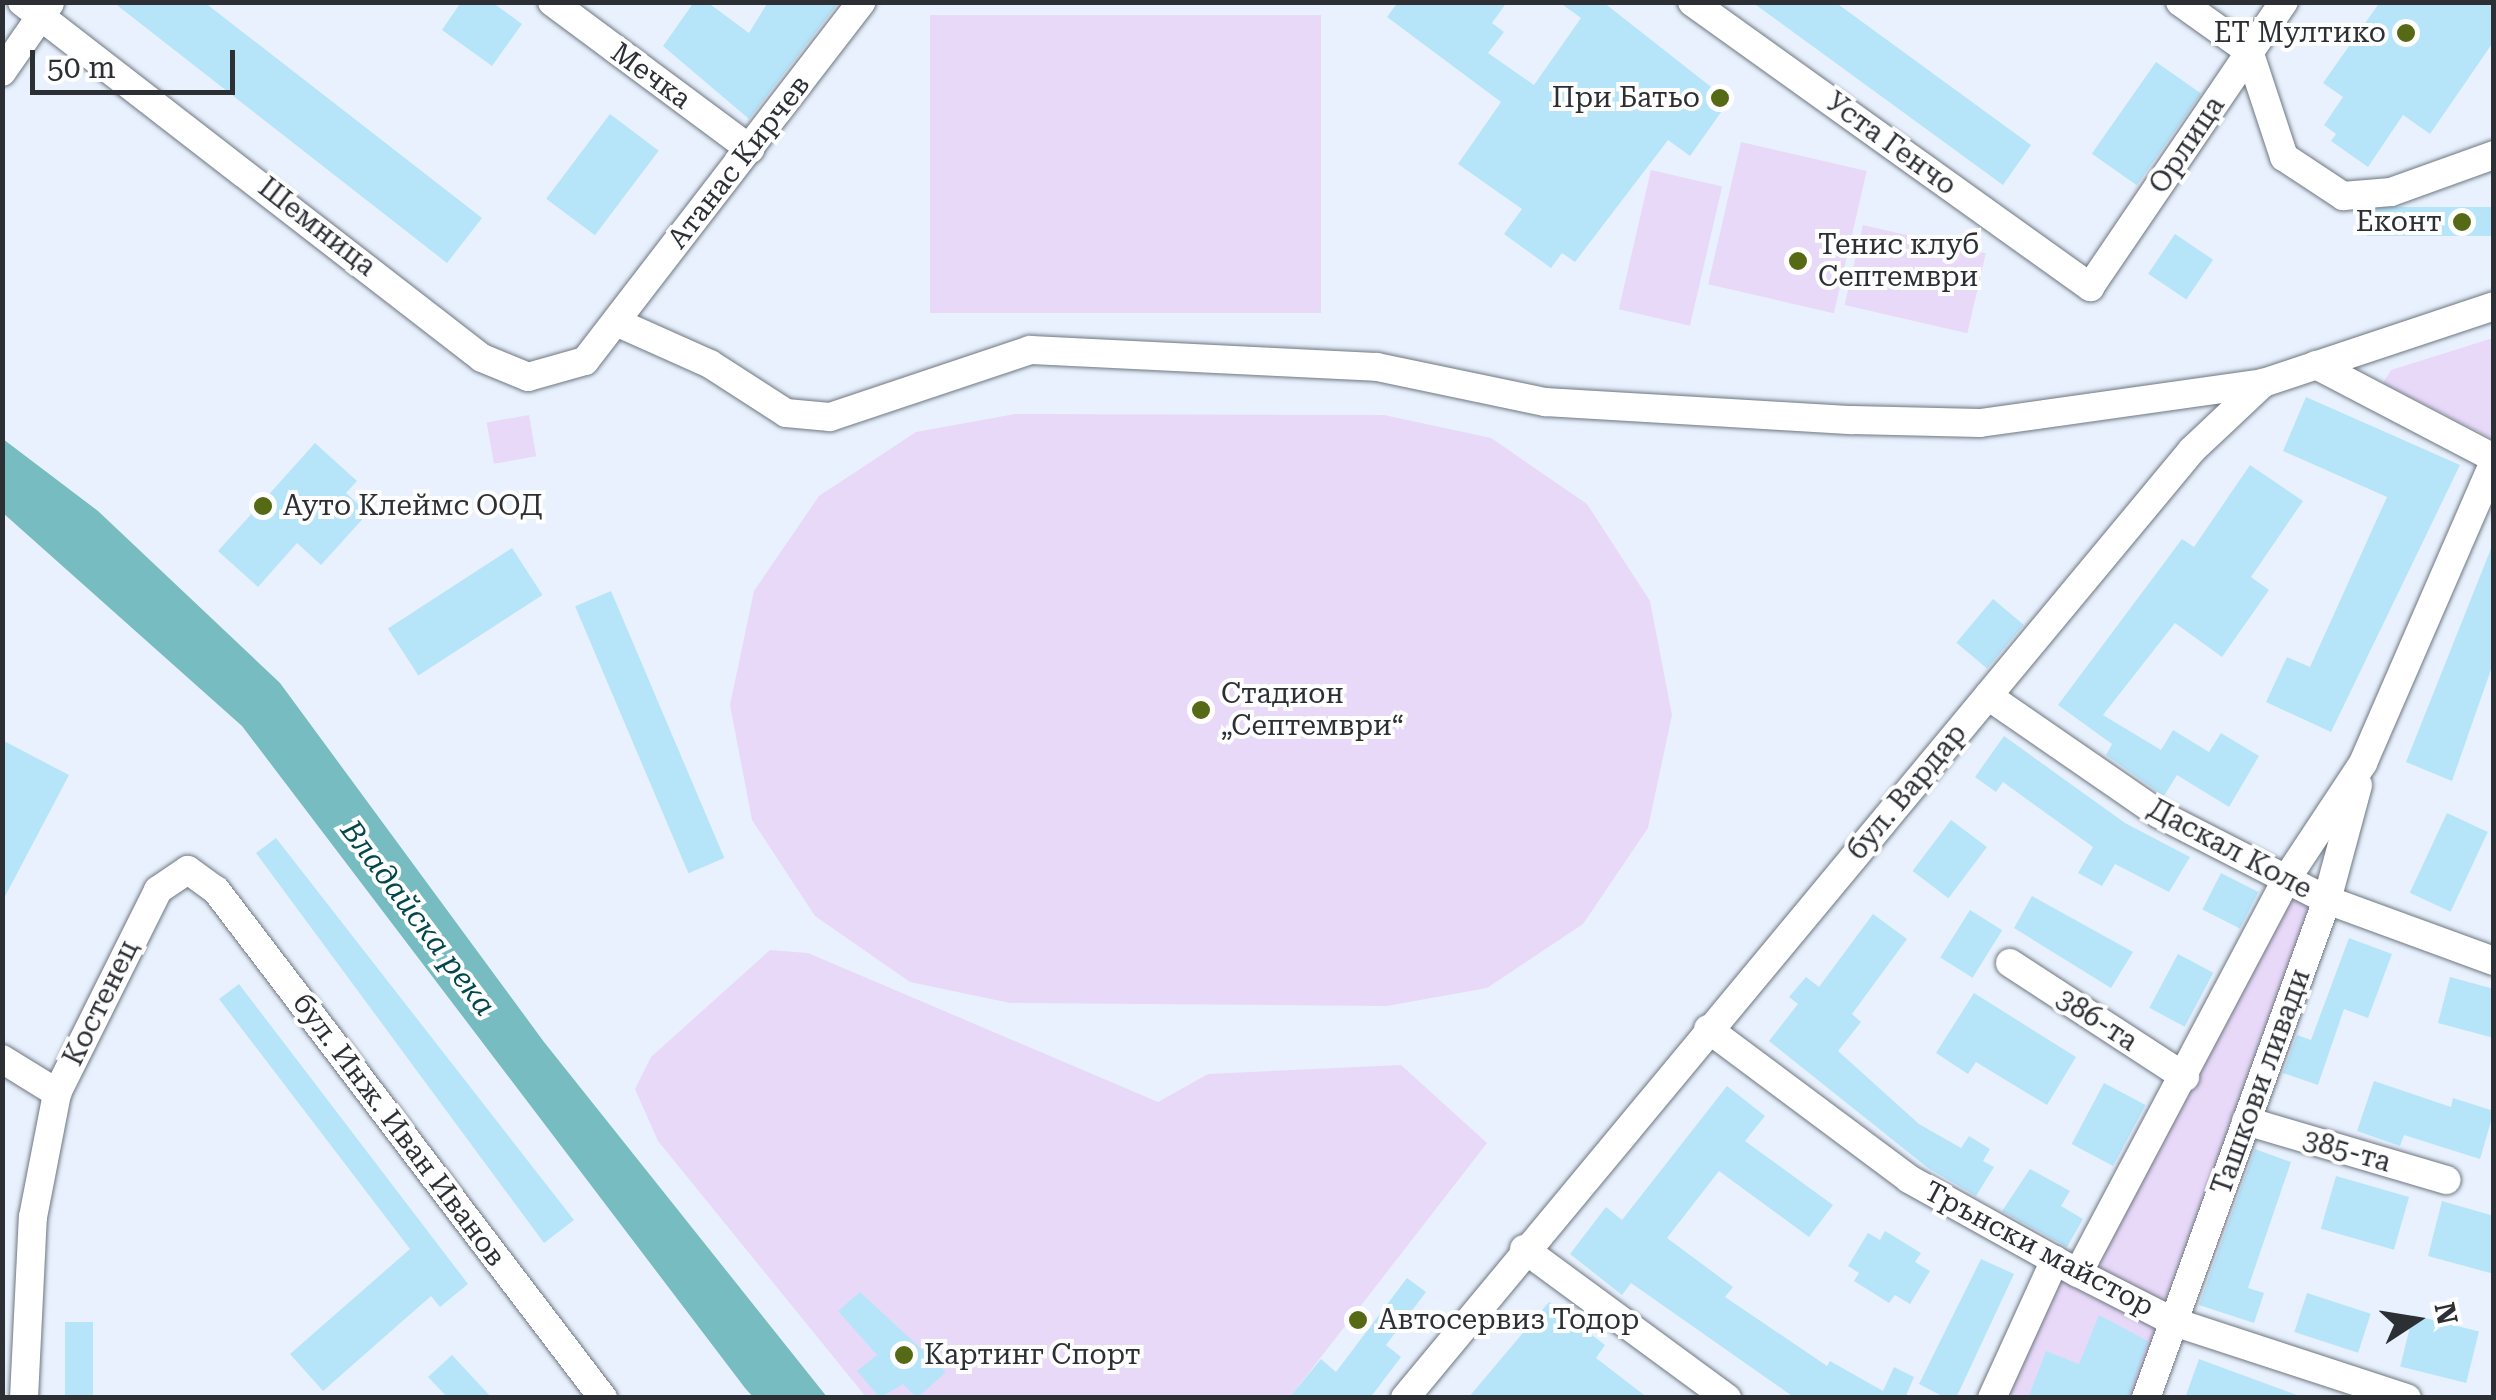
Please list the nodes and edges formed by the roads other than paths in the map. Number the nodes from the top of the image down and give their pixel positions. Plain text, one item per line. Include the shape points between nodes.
1 (552, 2) edge
2 (861, 2) edge
3 (1692, 2) edge
4 (2180, 2) edge
5 (2284, 2) edge
6 (38, 7) edge
7 (2250, 51) junction
8 (2, 72) edge
9 (750, 148) junction
10 (2494, 155) edge
11 (2090, 287) joint
12 (2494, 306) edge
13 (616, 322) junction
14 (2316, 365) junction
15 (2263, 383) junction
16 (2494, 460) edge
17 (1988, 696) junction
18 (2364, 763) junction
19 (188, 870) joint
20 (2287, 878) junction
21 (2327, 900) junction
22 (2494, 961) edge
23 (2010, 963) dead end
24 (1708, 1028) junction
25 (2, 1059) edge
26 (2185, 1077) junction
27 (57, 1093) junction
28 (2246, 1121) junction
29 (2447, 1180) dead end
30 (1524, 1249) junction
31 (2066, 1267) junction
32 (2174, 1322) junction
33 (24, 1398) edge
34 (603, 1398) edge
35 (1405, 1398) edge
36 (1728, 1398) edge
37 (1992, 1398) edge
38 (2146, 1398) edge
39 (2407, 1398) edge

1 - 9 street, Мечка
2 - 9 street, Атанас Кирчев
3 - 11 street, Уста Генчо
4 - 7 street
5 - 7 street, Орлица
6 - 8 street
6 - 13 street, Шемница via 482,358 528,377 586,361
7 - 10 street via 2284,156 2344,196 2391,192
7 - 11 street, Орлица
9 - 13 street, Атанас Кирчев
12 - 14 street, бул. Вардар
13 - 15 street via 710,364 786,413 830,418 1030,350 1378,367 1546,402 1852,420 1997,422
14 - 15 street, бул. Вардар
14 - 16 street
15 - 17 street, бул. Вардар via 2192,450
16 - 18 street, Ташкови ливади
17 - 20 street, Даскал Коле via 2159,814
17 - 24 street, бул. Вардар
18 - 20 street, Ташкови ливади
18 - 21 street, Ташкови ливади
19 - 27 street, Костенец via 158,890
19 - 34 street, бул. Инж. Иван Иванов via 216,890
20 - 21 street, Даскал Коле
20 - 26 street, Ташкови ливади
21 - 22 street, Даскал Коле
21 - 28 street, Ташкови ливади
23 - 26 street, 386-та
24 - 30 street, бул. Вардар
24 - 31 street, Трънски майстор via 1909,1178
25 - 27 street, Костенец
26 - 31 street, Ташкови ливади
27 - 33 street via 34,1218
28 - 29 street, 385-та
28 - 32 street, Ташкови ливади
30 - 35 street, бул. Вардар
30 - 36 street
31 - 32 street, Трънски майстор
31 - 37 street, Ташкови ливади
32 - 38 street, Ташкови ливади
32 - 39 street, Трънски майстор

